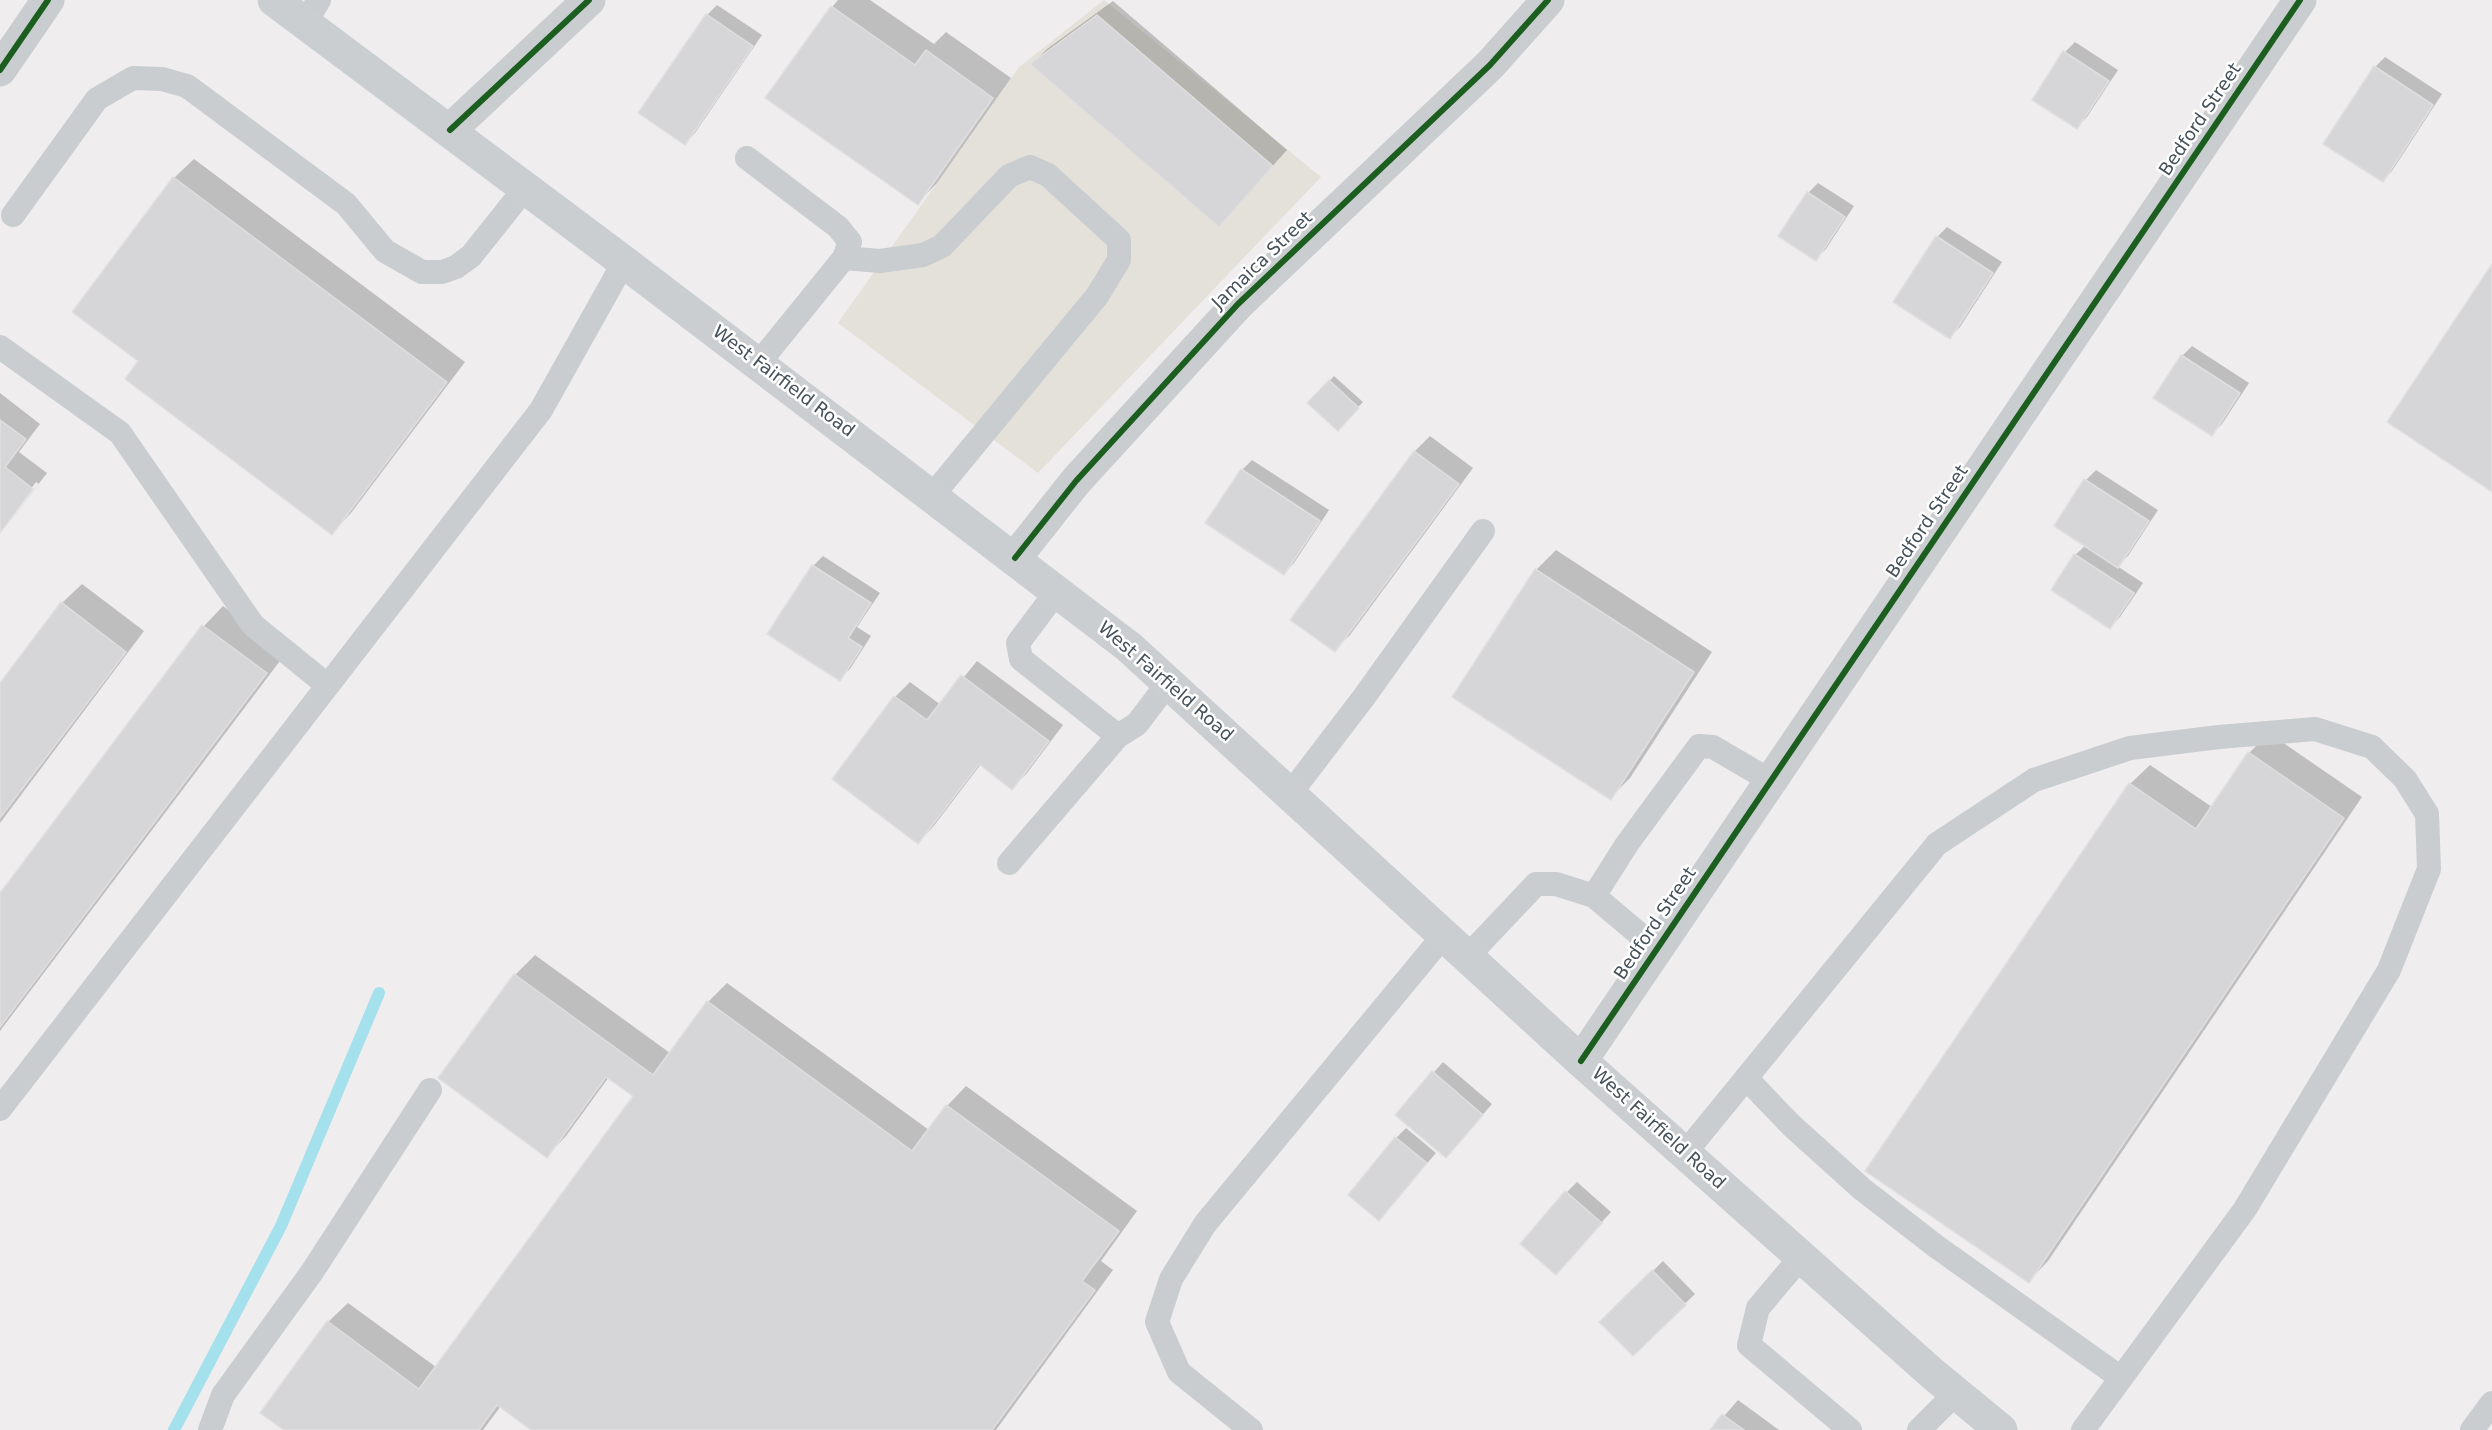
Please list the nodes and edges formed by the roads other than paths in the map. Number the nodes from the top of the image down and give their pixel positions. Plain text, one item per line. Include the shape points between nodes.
1 (48, 0) edge
2 (274, 0) edge
3 (589, 0) edge
4 (1548, 0) edge
5 (2300, 0) edge
6 (312, 11) edge
7 (0, 70) edge
8 (450, 130) junction
9 (747, 158) dead end
10 (526, 187) junction
11 (13, 215) dead end
12 (844, 258) junction
13 (624, 262) junction
14 (0, 347) edge
15 (758, 364) junction
16 (932, 496) junction
17 (1484, 531) dead end
18 (1015, 558) junction
19 (1057, 591) junction
20 (1168, 683) junction
21 (327, 685) junction
22 (1118, 736) junction
23 (1771, 781) junction
24 (1290, 794) junction
25 (1009, 863) dead end
26 (1594, 896) junction
27 (1456, 946) junction
28 (1657, 949) junction
29 (1581, 1061) junction
30 (1746, 1078) junction
31 (430, 1090) dead end
32 (0, 1109) edge
33 (1685, 1153) junction
34 (1801, 1257) junction
35 (2121, 1378) junction
36 (1956, 1393) junction
37 (2492, 1403) edge
38 (1238, 1426) edge
39 (210, 1430) edge
40 (1850, 1430) edge
41 (1919, 1430) edge
42 (2001, 1430) edge
43 (2084, 1430) edge
44 (2472, 1430) edge

1 - 7 street
2 - 6 main road, West Fairfield Road
3 - 8 street
4 - 18 street, Jamaica Street via 1490,65 1238,304 1076,481
5 - 23 street, Bedford Street
6 - 8 main road, West Fairfield Road
8 - 10 main road, West Fairfield Road
9 - 12 lane via 838,227 850,242
10 - 11 lane via 471,256 442,272 422,272 386,251 346,204 187,87 162,79 134,78 97,99
10 - 13 main road, West Fairfield Road
12 - 15 lane
12 - 16 lane via 880,261 923,255 942,246 1009,176 1030,167 1048,175 1119,240 1119,260 1097,296
13 - 15 main road, West Fairfield Road
13 - 21 lane via 542,410
14 - 21 lane via 120,433 253,625
15 - 16 main road, West Fairfield Road
16 - 18 main road, West Fairfield Road
17 - 24 lane
18 - 19 main road, West Fairfield Road
19 - 20 main road, West Fairfield Road via 1130,647
19 - 22 lane via 1018,644 1021,659
20 - 22 lane via 1137,724
20 - 24 main road, West Fairfield Road
21 - 32 lane
22 - 25 lane
23 - 26 lane via 1713,747 1699,746 1627,843
23 - 28 street, Bedford Street
24 - 27 main road, West Fairfield Road
26 - 27 lane via 1556,884 1536,884
26 - 28 lane
27 - 29 main road, West Fairfield Road
27 - 38 lane via 1206,1224 1171,1279 1157,1322 1179,1372
28 - 29 street, Bedford Street
29 - 33 main road, West Fairfield Road
30 - 33 lane
30 - 35 lane via 1862,1189
30 - 35 lane via 1937,844 2034,780 2130,748 2219,737 2315,729 2372,747 2404,779 2427,814 2429,869 2390,970 2245,1209
31 - 39 lane via 312,1272 223,1395
33 - 34 main road, West Fairfield Road
34 - 36 main road, West Fairfield Road
34 - 40 lane via 1758,1308 1749,1345
35 - 43 lane
36 - 41 lane
36 - 42 main road, West Fairfield Road
37 - 44 lane

